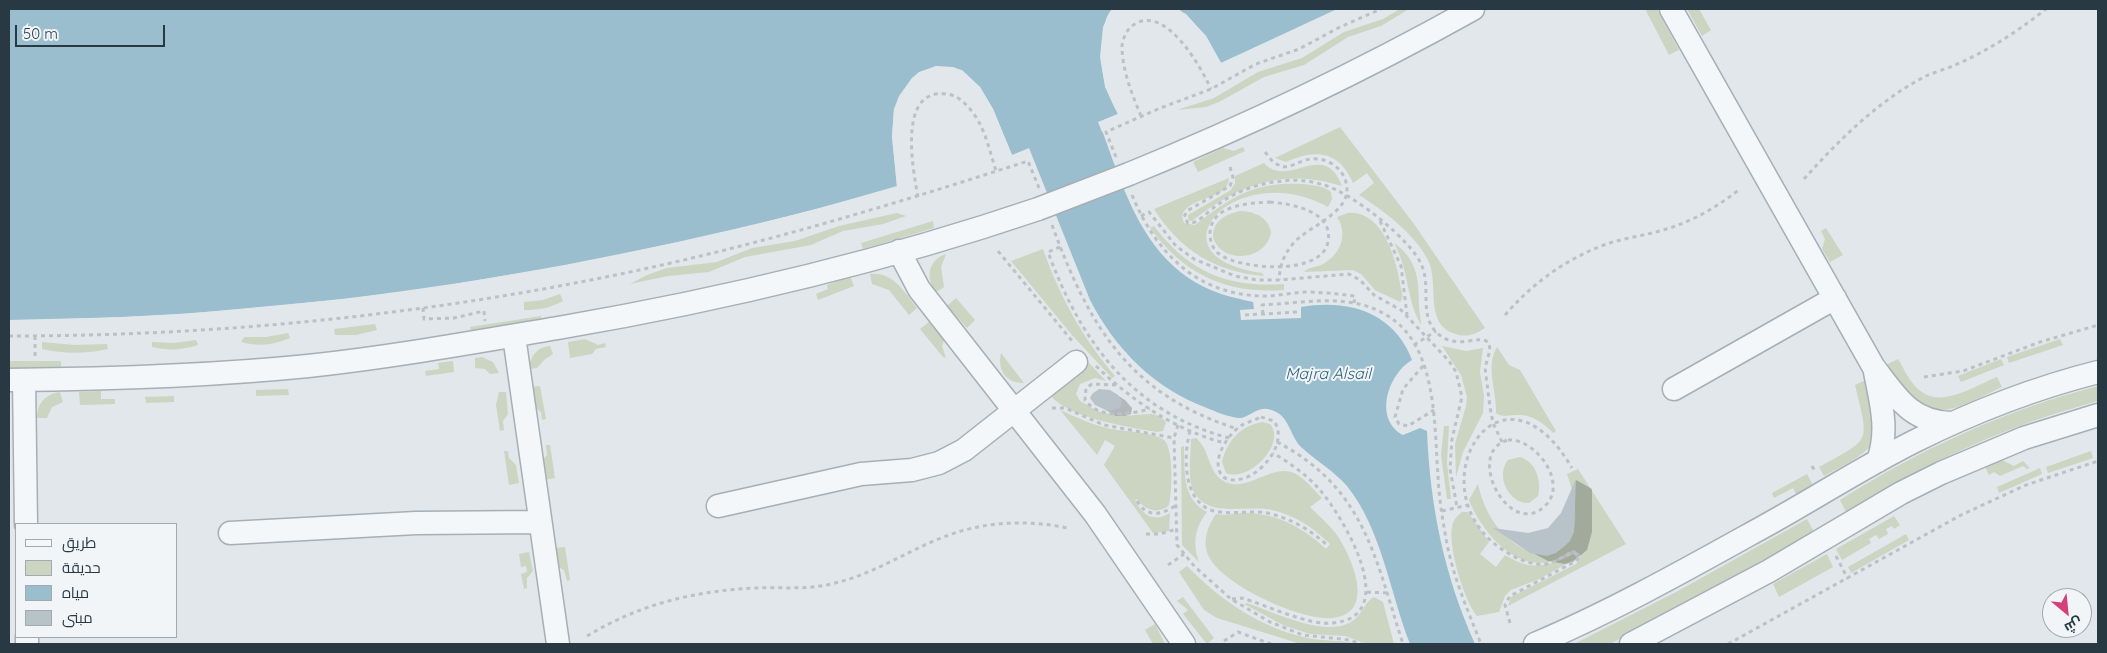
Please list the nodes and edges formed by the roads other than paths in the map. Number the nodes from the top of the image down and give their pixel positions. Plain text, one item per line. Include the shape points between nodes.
1 (1473, 9) edge
2 (1671, 9) edge
3 (899, 251) junction
4 (1835, 298) junction
5 (514, 336) junction
6 (1083, 358) road end
7 (1873, 366) junction
8 (2098, 372) edge
9 (16, 380) edge
10 (1674, 389) dead end
11 (1015, 409) junction
12 (2098, 414) edge
13 (1951, 424) junction
14 (1878, 461) junction
15 (718, 506) dead end
16 (540, 522) junction
17 (26, 523) edge
18 (230, 533) dead end
19 (558, 644) edge
20 (1184, 644) edge
21 (1534, 644) edge
22 (1631, 644) edge

1 - 3 street, bridge via 1312,92 1126,177 1038,209
2 - 4 street
3 - 5 street via 737,293
3 - 11 street via 928,301
4 - 7 street
4 - 10 street
5 - 9 street via 308,366 149,377
5 - 16 street
6 - 11 street
7 - 13 street via 1909,410 1929,421
7 - 14 street via 1885,421
8 - 13 street via 2018,396
9 - 17 street
11 - 15 street via 964,450 939,463 912,470 861,474
11 - 20 street via 1095,514
12 - 22 street via 2024,438 1902,493 1721,598
13 - 14 street
14 - 21 street via 1602,613
16 - 18 street via 416,522
16 - 19 street

